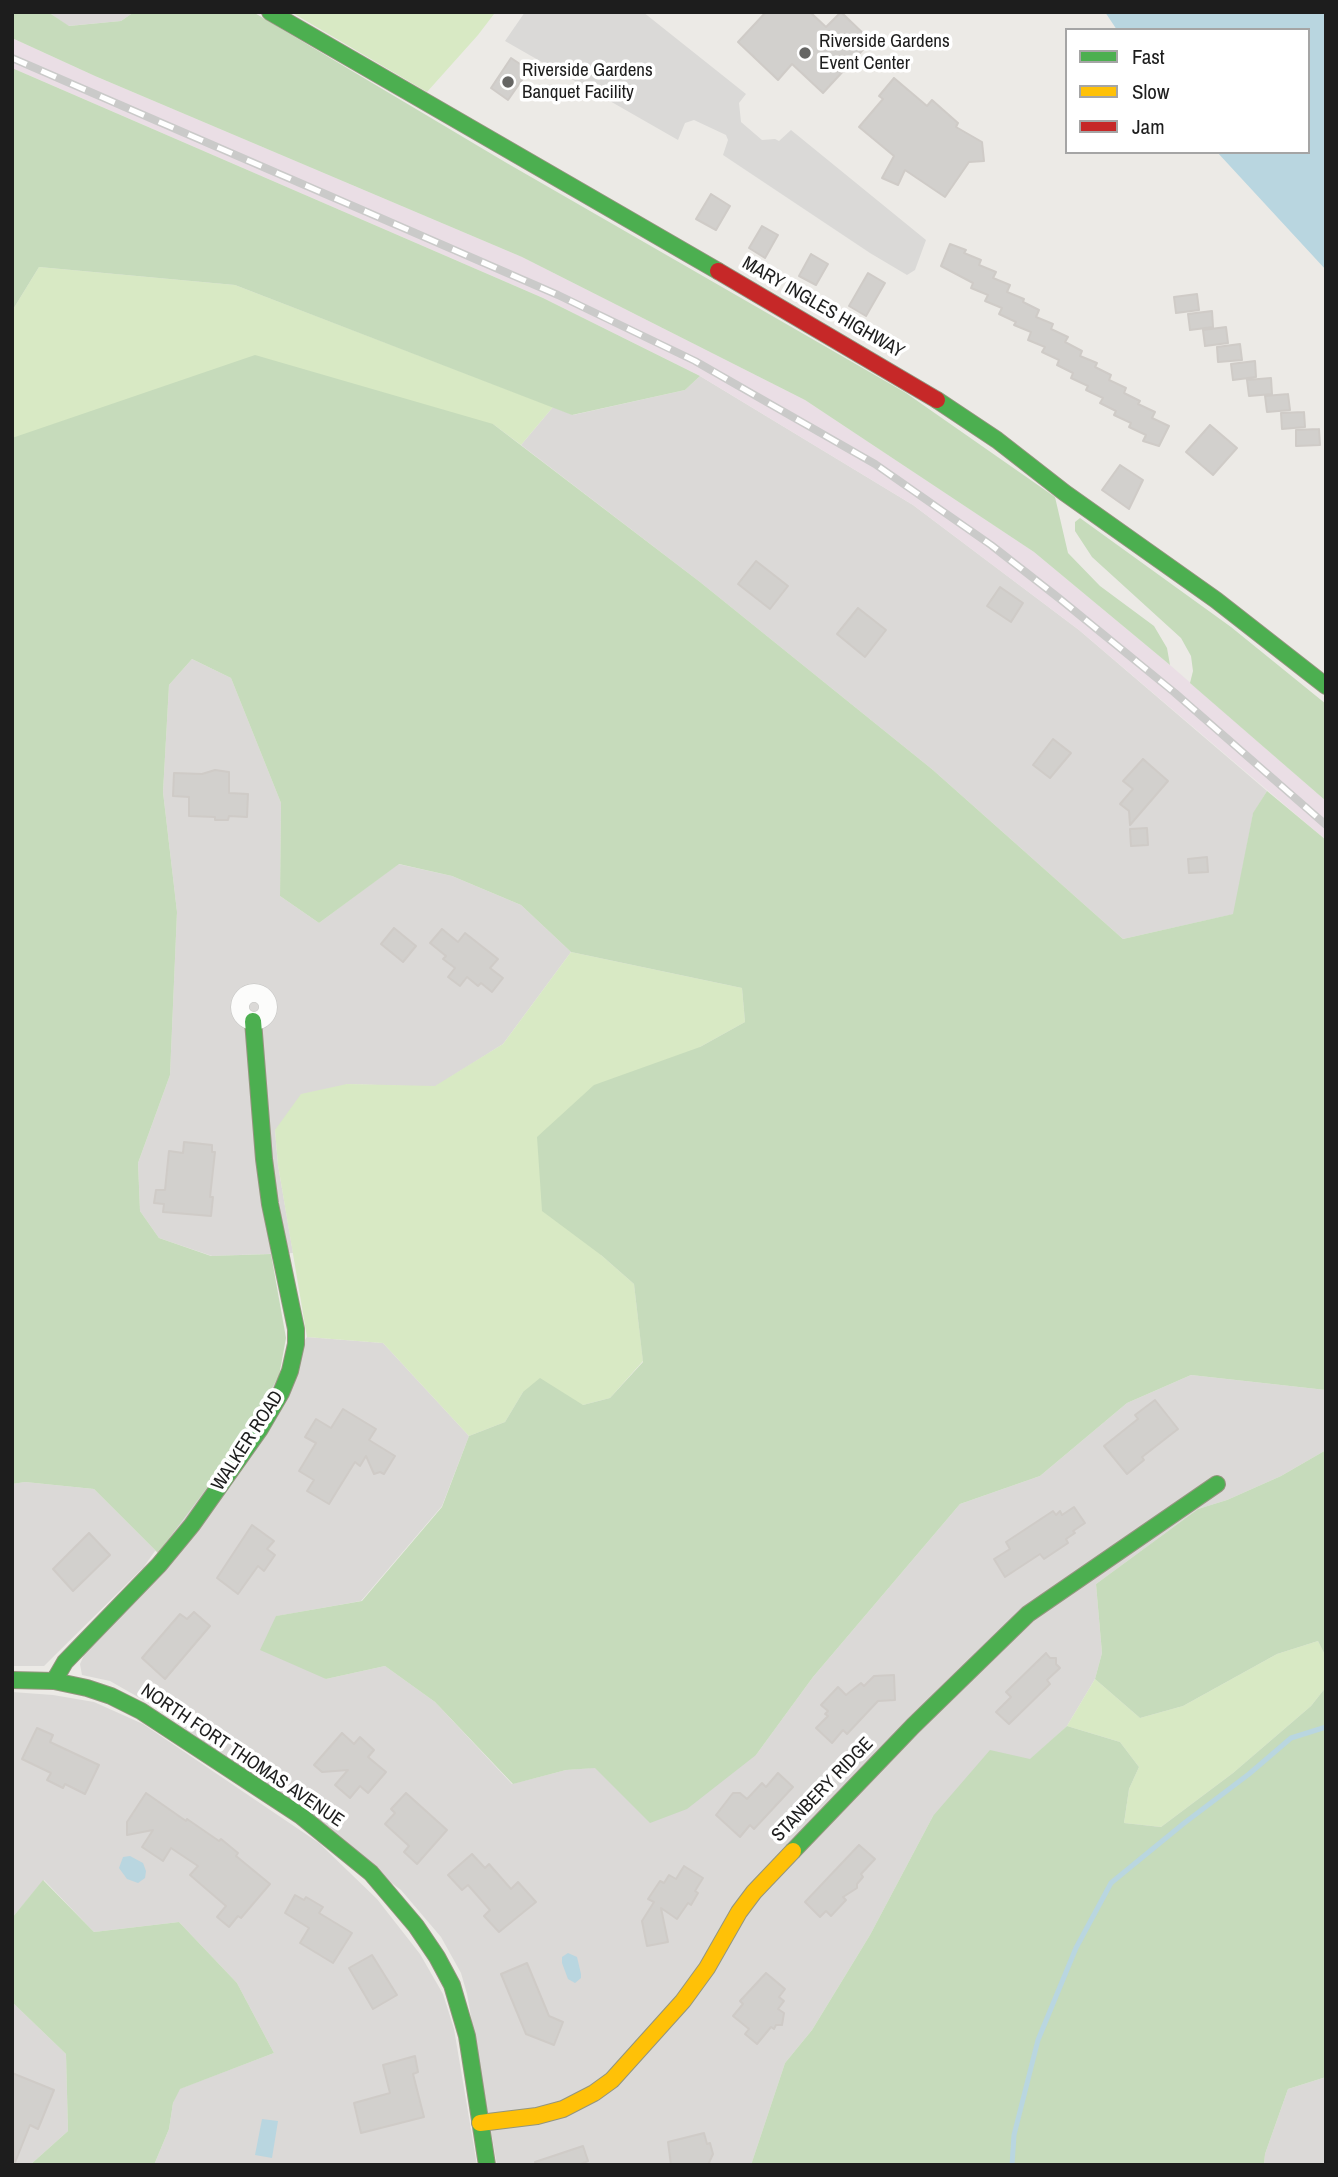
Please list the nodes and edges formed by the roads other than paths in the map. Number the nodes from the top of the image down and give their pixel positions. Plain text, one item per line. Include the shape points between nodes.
1 (270, 12) edge
2 (1326, 686) edge
3 (253, 1021) dead end
4 (1217, 1484) dead end
5 (12, 1680) edge
6 (54, 1681) junction
7 (480, 2123) junction
8 (487, 2165) edge

1 - 2 street, MARY INGLES HIGHWAY via 919,388 1216,600
3 - 6 street, WALKER ROAD via 270,1204 296,1329 290,1371 260,1429 192,1525 65,1662
4 - 7 street, STANBERY RIDGE via 1028,1614 913,1726 754,1892 683,2001 612,2080 563,2109
5 - 6 street, NORTH FORT THOMAS AVENUE
6 - 7 street, NORTH FORT THOMAS AVENUE via 111,1696 150,1717 301,1816 370,1873 416,1926 452,1985 467,2036
7 - 8 street, NORTH FORT THOMAS AVENUE

